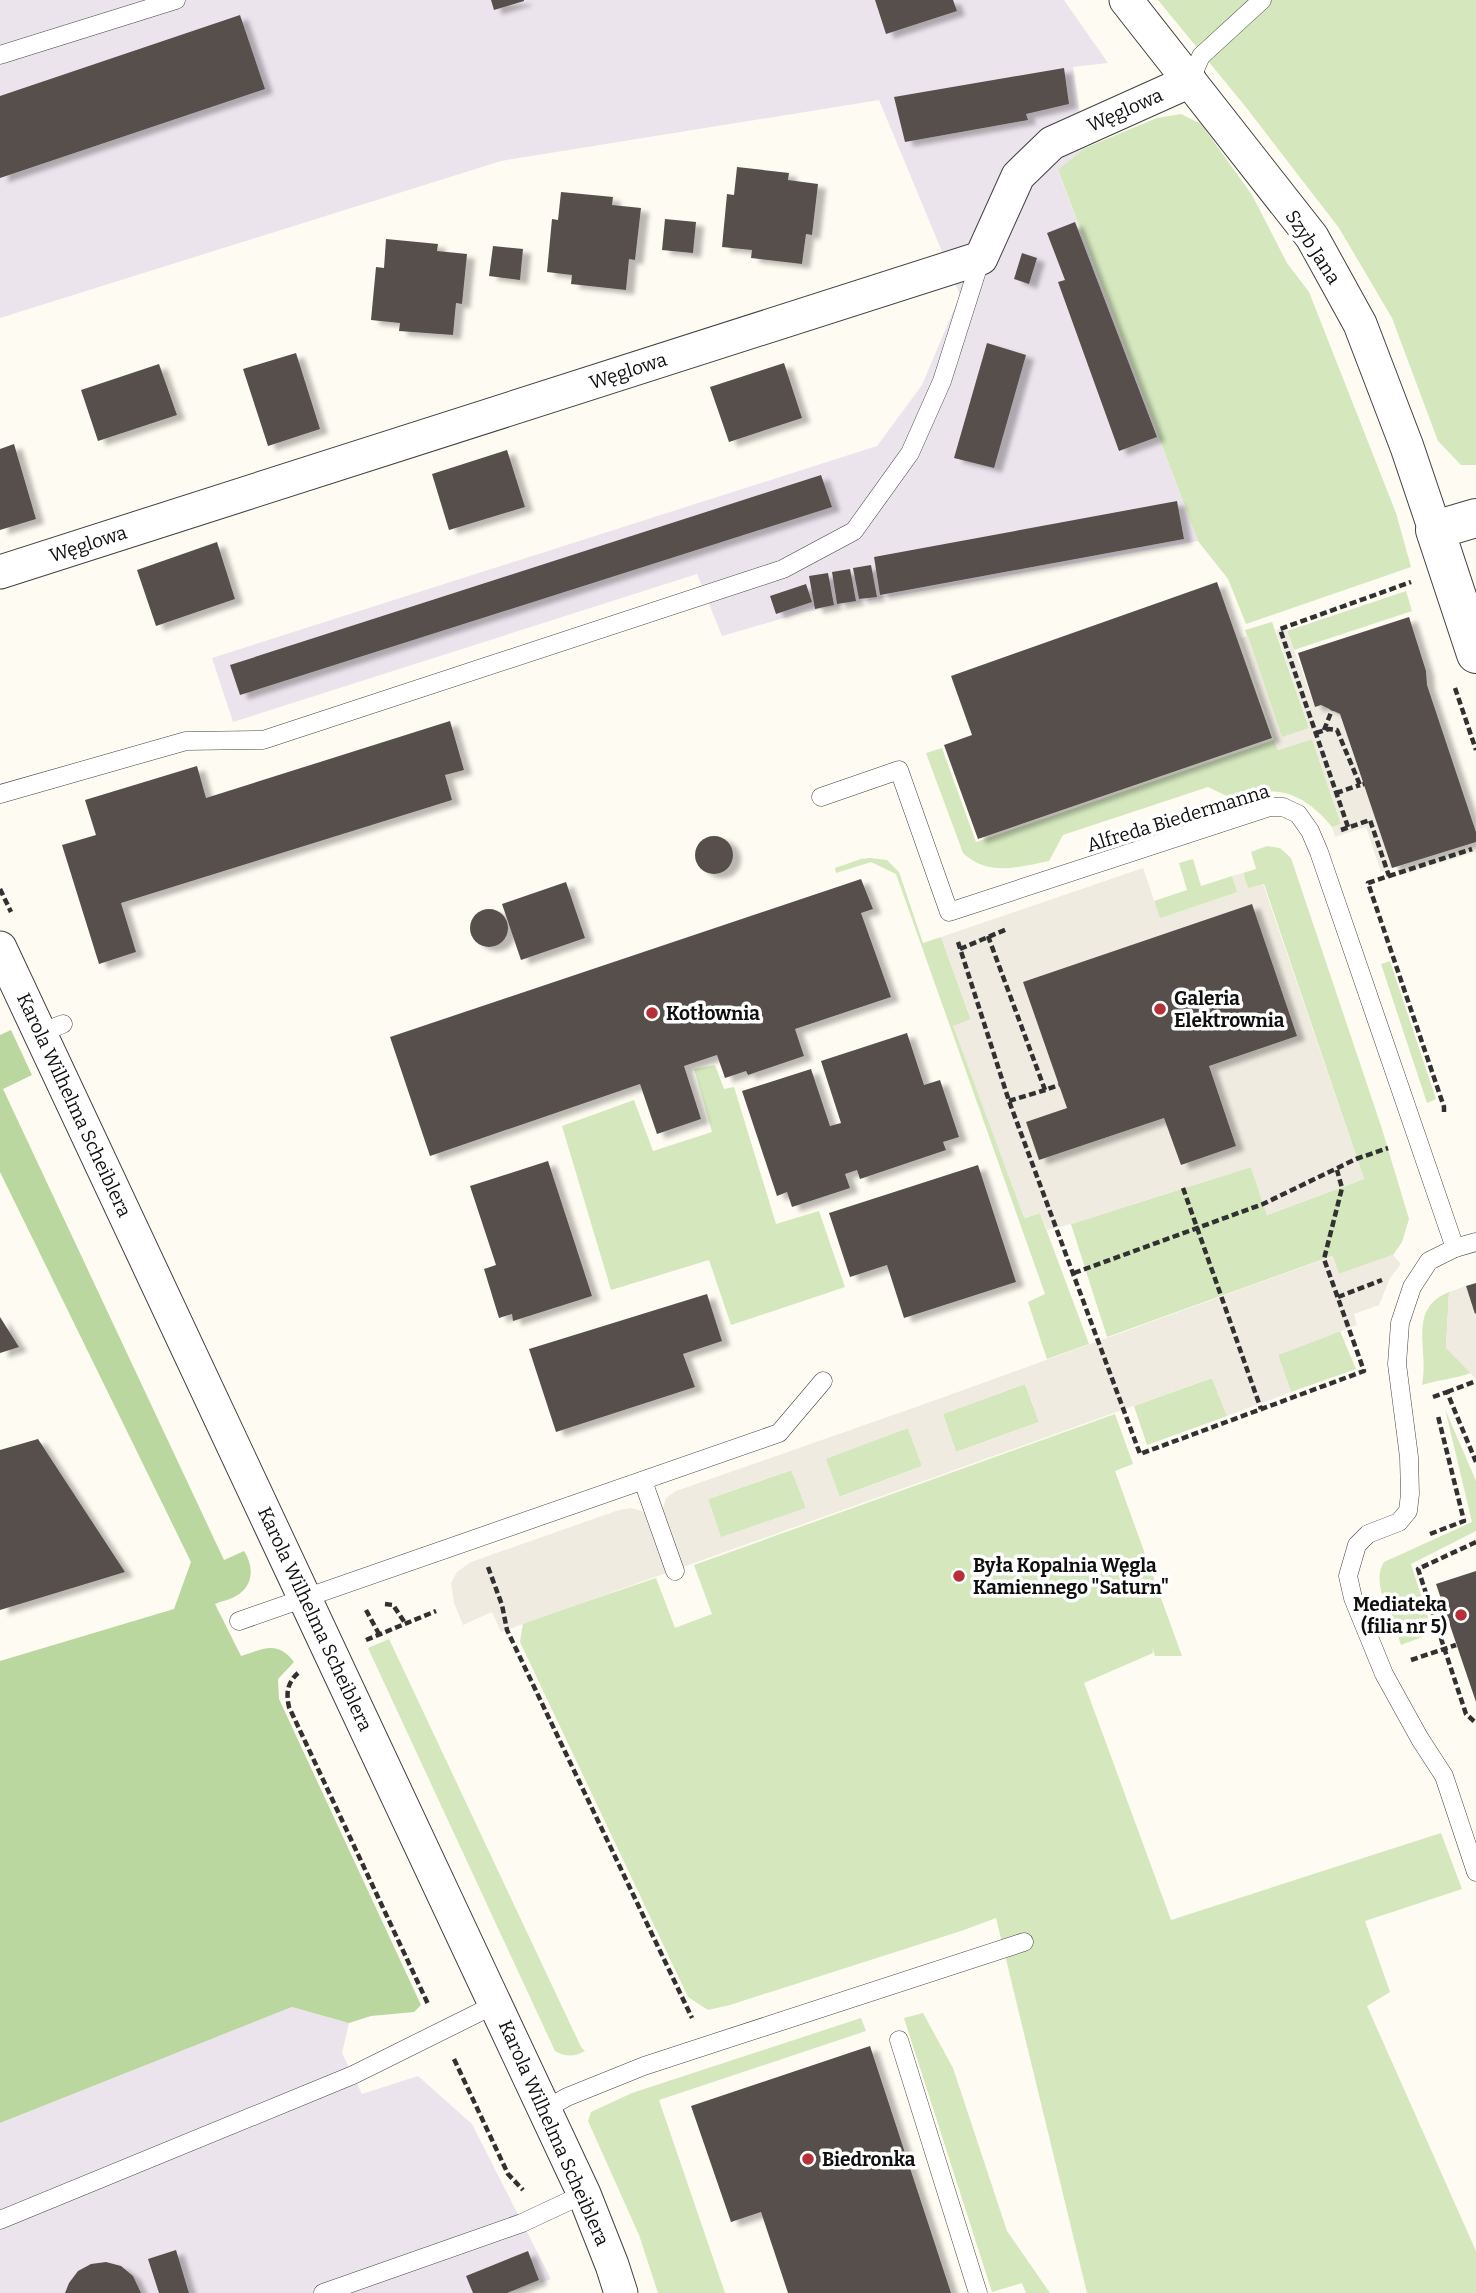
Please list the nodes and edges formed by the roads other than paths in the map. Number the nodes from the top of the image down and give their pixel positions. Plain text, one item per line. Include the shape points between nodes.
1 (176, 0) edge
2 (1126, 0) edge
3 (1262, 0) edge
4 (0, 55) edge
5 (1190, 81) junction
6 (981, 258) junction
7 (1476, 518) edge
8 (1435, 530) junction
9 (0, 572) edge
10 (1464, 666) edge
11 (0, 794) edge
12 (821, 797) dead end
13 (0, 948) edge
14 (1476, 1242) edge
15 (1455, 1248) junction
16 (823, 1381) dead end
17 (643, 1481) junction
18 (675, 1571) dead end
19 (305, 1597) junction
20 (239, 1622) dead end
21 (1476, 1872) edge
22 (1024, 1942) dead end
23 (496, 2004) junction
24 (899, 2040) dead end
25 (544, 2109) junction
26 (584, 2194) junction
27 (0, 2220) edge
28 (323, 2293) edge
29 (621, 2293) edge
30 (978, 2293) edge

1 - 4 lane
2 - 5 street, Szyb Jana
3 - 5 lane via 1201,56
5 - 6 street, Węglowa via 1052,143 1018,176
5 - 8 street, Szyb Jana via 1312,237 1360,324
6 - 9 street, Węglowa
6 - 11 lane via 942,381 910,453 854,531 783,569 263,740 187,741
7 - 8 street
8 - 10 street
12 - 15 lane, Alfreda Biedermanna via 899,770 949,912 1270,807 1298,814 1313,839 1342,913
13 - 19 street, Karola Wilhelma Scheiblera via 52,1029
14 - 15 lane
15 - 21 lane via 1429,1261 1412,1287 1400,1323 1397,1364 1409,1457 1408,1511 1399,1522 1368,1534 1357,1545 1348,1576 1384,1674 1444,1776
16 - 17 lane via 779,1433
17 - 18 lane
17 - 19 lane
19 - 20 lane
19 - 23 street, Karola Wilhelma Scheiblera
22 - 25 lane via 644,2066
23 - 25 street, Karola Wilhelma Scheiblera
23 - 27 lane via 353,2075
24 - 30 lane
25 - 26 street, Karola Wilhelma Scheiblera
26 - 28 lane via 542,2214
26 - 29 street, Karola Wilhelma Scheiblera

